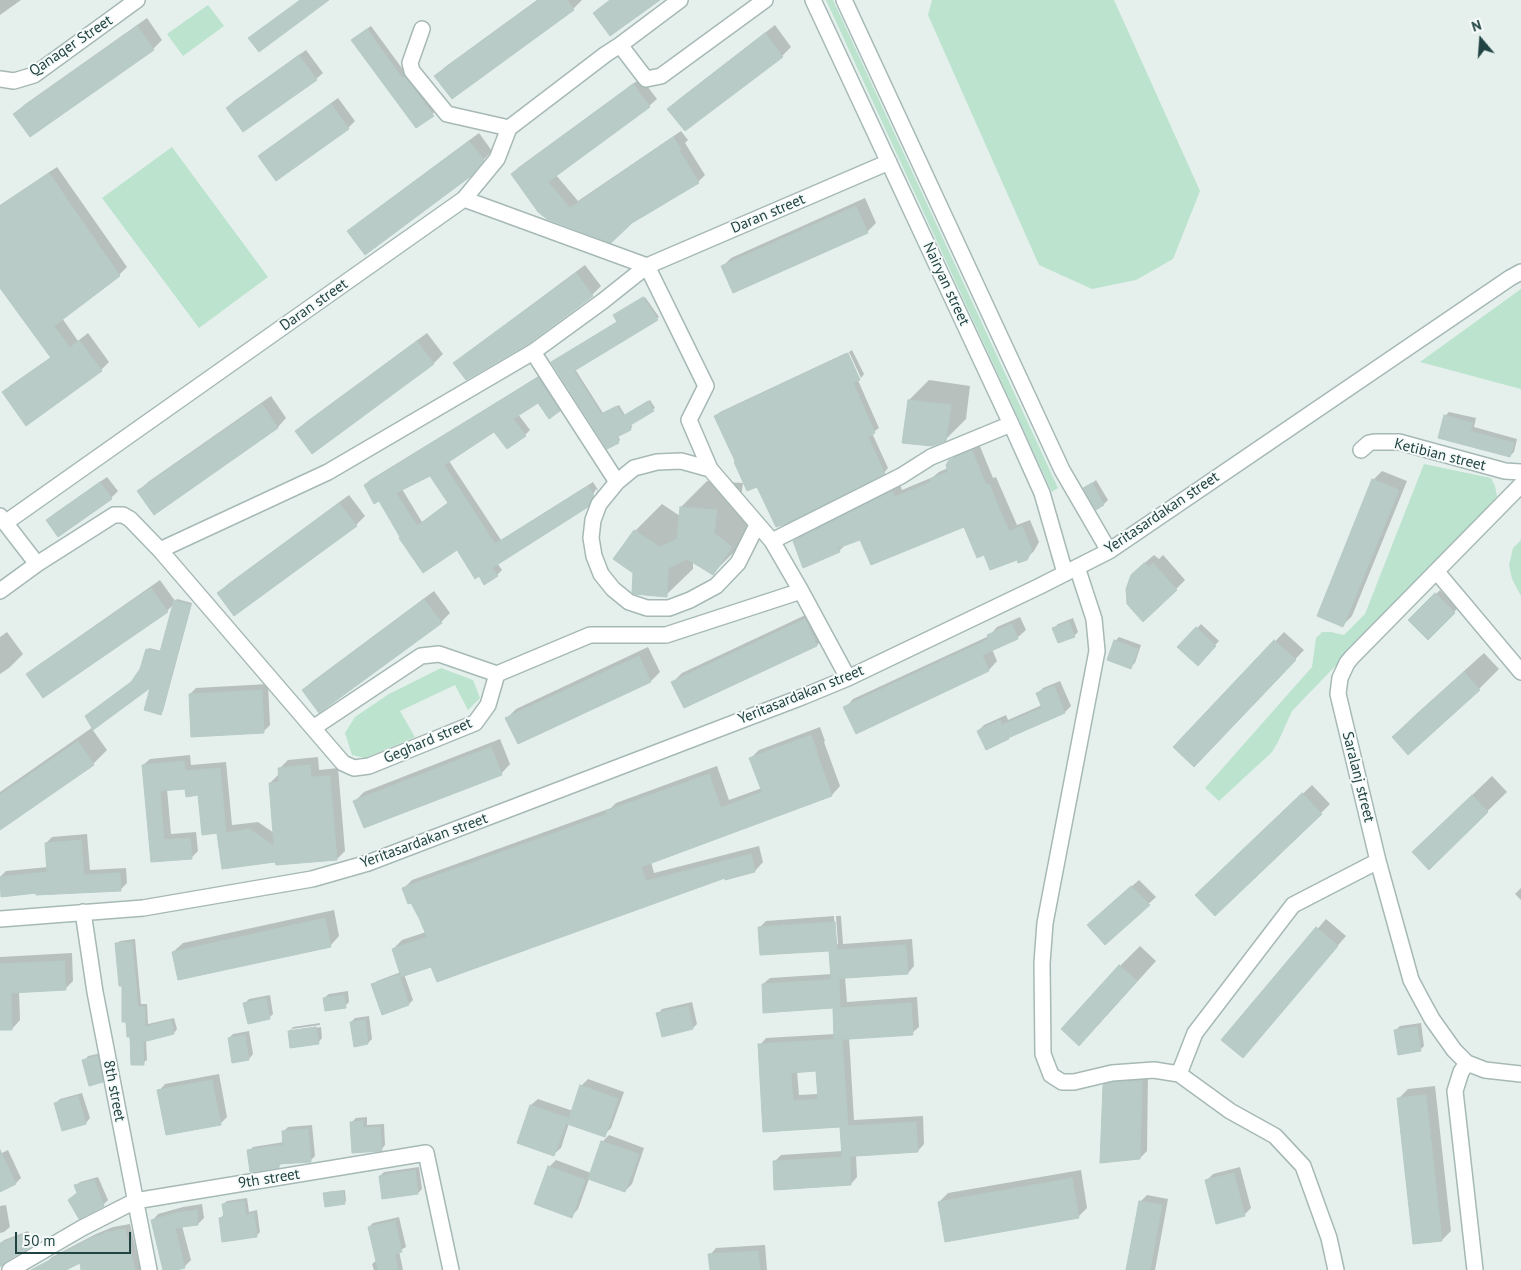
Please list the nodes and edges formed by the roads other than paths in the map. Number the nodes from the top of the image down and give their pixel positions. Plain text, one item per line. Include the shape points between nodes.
1 (137, 0) edge
2 (680, 0) edge
3 (765, 0) edge
4 (813, 0) edge
5 (844, 0) edge
6 (422, 29) dead end
7 (620, 45) junction
8 (0, 79) edge
9 (509, 128) junction
10 (889, 162) junction
11 (464, 199) junction
12 (647, 266) junction
13 (1521, 272) edge
14 (533, 352) junction
15 (1011, 424) junction
16 (1361, 450) dead end
17 (710, 469) junction
18 (1521, 472) edge
19 (617, 482) junction
20 (1521, 485) edge
21 (3, 519) edge
22 (756, 525) junction
23 (772, 541) junction
24 (160, 550) junction
25 (1109, 550) junction
26 (38, 564) junction
27 (1071, 570) junction
28 (1437, 572) junction
29 (0, 591) edge
30 (802, 591) junction
31 (1521, 672) edge
32 (497, 674) junction
33 (848, 678) junction
34 (313, 728) junction
35 (1378, 861) junction
36 (83, 912) junction
37 (0, 919) edge
38 (1467, 1063) junction
39 (1180, 1074) junction
40 (1521, 1074) edge
41 (135, 1201) junction
42 (10, 1270) edge
43 (149, 1270) edge
44 (451, 1270) edge
45 (1336, 1270) edge
46 (1475, 1270) edge

1 - 8 street, Qanaqer Street via 34,75 14,81
2 - 7 street
3 - 7 street via 661,76 646,79
4 - 10 street, Nairyan street
5 - 25 street, Nairyan street via 1062,470
6 - 9 street via 410,63 412,71 447,114
7 - 9 street
9 - 11 street, Daran street via 496,159
10 - 12 street, Daran street
10 - 15 street, Nairyan street
11 - 12 street
11 - 21 street, Daran street
12 - 14 street, Daran street
12 - 17 street via 706,386 689,420
13 - 25 street, Yeritasardakan street
14 - 19 street
14 - 24 street, Daran street via 328,472
15 - 23 street via 931,457 901,476
15 - 27 street, Nairyan street
16 - 18 street, Ketibian street via 1369,443 1399,442 1505,472
17 - 19 street via 680,462 657,462 634,468
17 - 22 street
19 - 22 street via 598,504 593,520 594,556 601,574 613,589 629,602 647,608 669,608 716,586 738,563
20 - 28 street, Saralanj street
21 - 26 street
22 - 23 street
23 - 30 street
24 - 26 street, Geghard street via 130,519 114,515
24 - 34 street, Geghard street
25 - 27 street, Yeritasardakan street
26 - 29 street
27 - 33 street, Yeritasardakan street
27 - 39 street, Nairyan street via 1094,619 1097,651 1045,923 1043,1054 1051,1075 1062,1082 1154,1070
28 - 31 street
28 - 35 street, Saralanj street via 1352,657 1338,686
30 - 32 street via 666,635 590,635
30 - 33 street
32 - 34 street via 439,654 421,656
32 - 34 street, Geghard street via 488,705 475,723 370,766 354,768 343,762
33 - 36 street, Yeritasardakan street via 368,863 303,881 142,908
35 - 38 street, Saralanj street via 1411,980 1432,1019
35 - 39 street via 1293,905 1195,1033
36 - 37 street, Yeritasardakan street
36 - 41 street, 8th street via 94,992
38 - 40 street, Saralanj street via 1484,1070
38 - 46 street via 1455,1091
39 - 45 street via 1230,1111 1275,1136 1303,1166 1329,1238
41 - 42 street, 9th street
41 - 43 street, 8th street
41 - 44 street, 9th street via 426,1153

